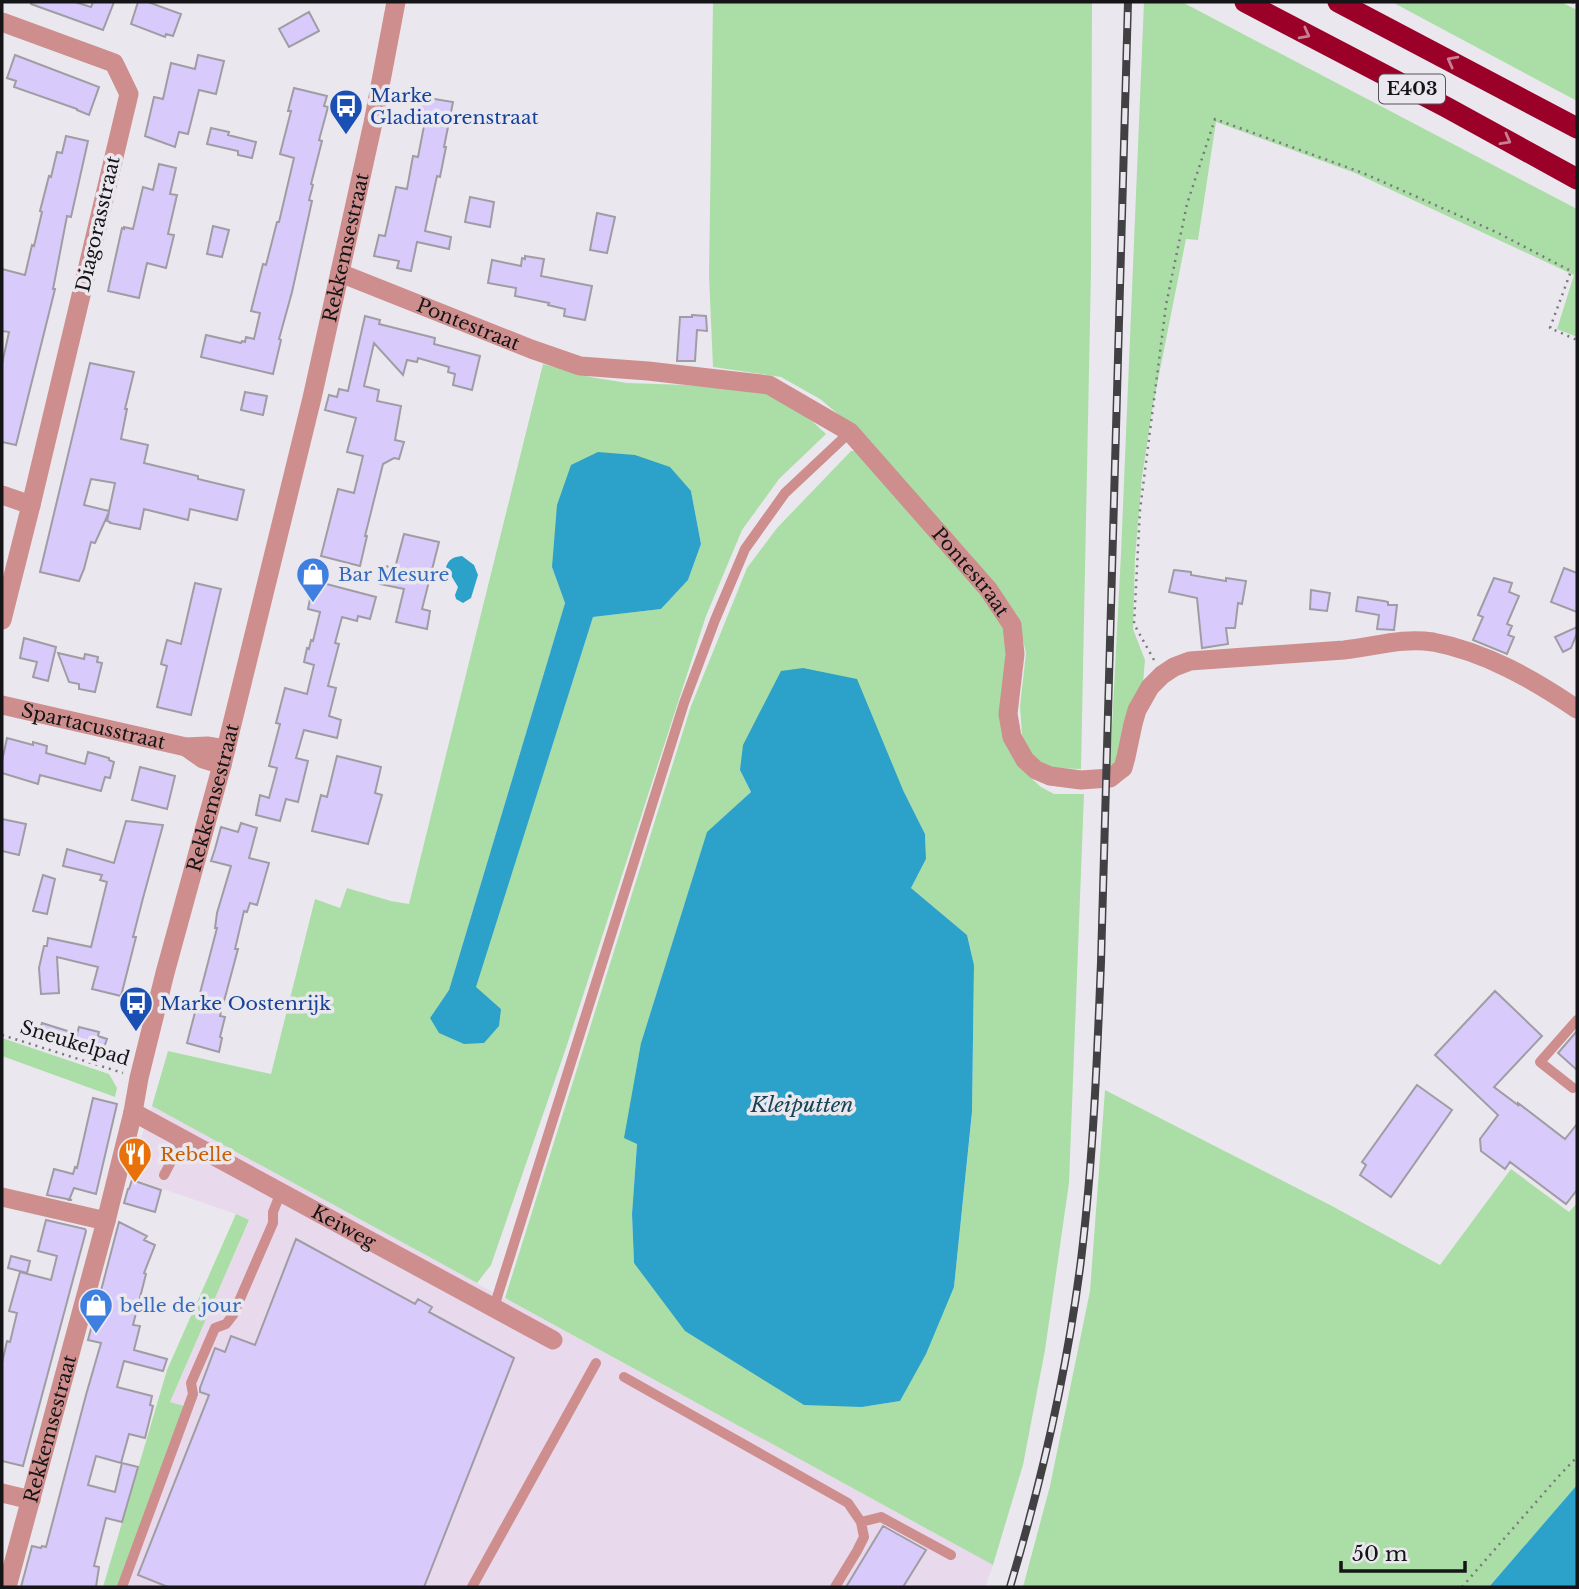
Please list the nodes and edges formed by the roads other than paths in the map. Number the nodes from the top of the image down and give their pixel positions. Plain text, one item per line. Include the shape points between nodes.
1 (396, 2) edge
2 (1245, 2) edge
3 (1338, 2) edge
4 (2, 22) edge
5 (1577, 128) edge
6 (1577, 179) edge
7 (340, 272) junction
8 (849, 432) junction
9 (2, 495) edge
10 (31, 505) junction
11 (2, 620) edge
12 (2, 705) edge
13 (1577, 709) edge
14 (224, 757) junction
15 (1577, 1020) edge
16 (1573, 1088) dead end
17 (133, 1112) junction
18 (183, 1139) junction
19 (164, 1175) dead end
20 (281, 1192) junction
21 (2, 1197) edge
22 (106, 1221) junction
23 (494, 1307) junction
24 (553, 1340) dead end
25 (596, 1363) dead end
26 (624, 1377) dead end
27 (2, 1493) edge
28 (31, 1500) junction
29 (861, 1522) junction
30 (951, 1555) dead end
31 (7, 1587) edge
32 (122, 1587) edge
33 (473, 1587) edge
34 (835, 1587) edge

1 - 7 street, Rekkemsestraat
2 -> 6 highway, E403
5 -> 3 highway, E403
4 - 10 street, Diagorasstraat via 114,63 129,93
7 - 8 street, Pontestraat via 580,366 769,384
7 - 14 street, Rekkemsestraat
8 - 13 street, Pontestraat via 988,589 1012,625 1015,654 1008,714 1013,737 1025,760 1049,776 1106,778 1123,768 1133,724 1150,687 1174,667 1190,661 1412,640 1435,642 1514,670
8 - 23 lane via 785,493 744,549 715,620 684,704
9 - 10 street
10 - 11 street, Diagorasstraat
12 - 14 street, Spartacusstraat via 186,747 203,759
14 - 17 street, Rekkemsestraat via 165,973
15 - 16 lane via 1540,1062
17 - 18 street, Keiweg
17 - 22 street, Rekkemsestraat
18 - 19 lane
18 - 20 street, Keiweg
20 - 23 street, Keiweg
20 - 32 lane via 273,1223 233,1315 215,1328 191,1383 193,1394
21 - 22 street
22 - 28 street, Rekkemsestraat
23 - 24 street, Keiweg
25 - 33 lane
26 - 29 lane via 848,1503
27 - 28 street
28 - 31 street, Rekkemsestraat
29 - 30 lane via 881,1517
29 - 34 lane via 864,1537

